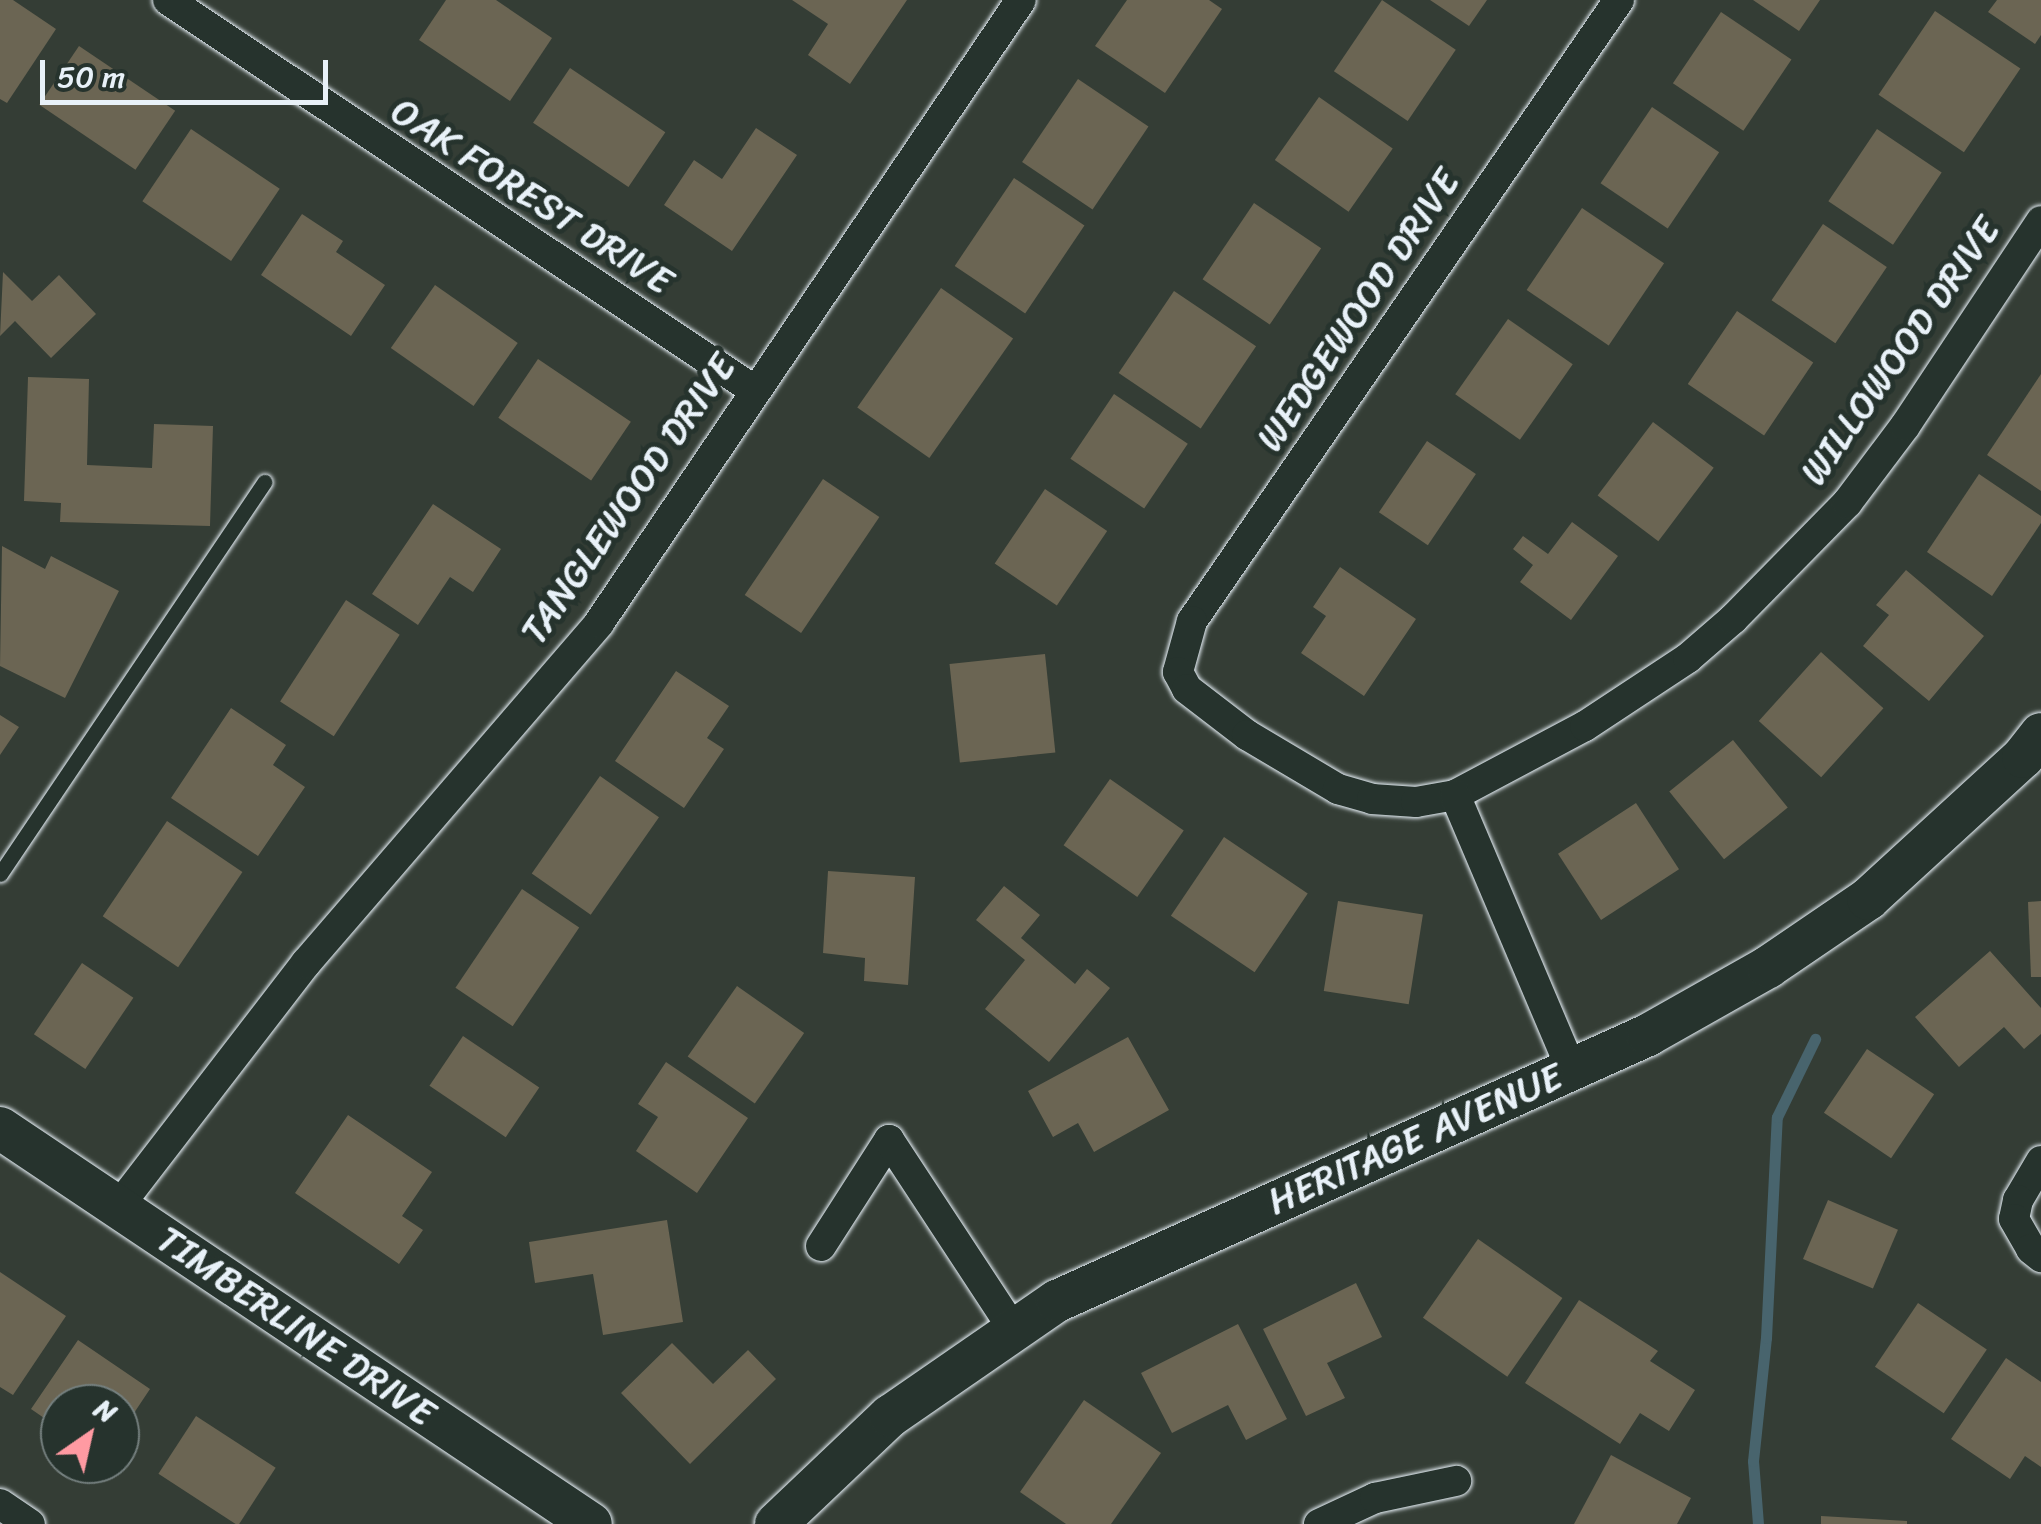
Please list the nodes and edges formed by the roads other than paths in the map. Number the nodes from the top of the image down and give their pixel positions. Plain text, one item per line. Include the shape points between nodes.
1 (168, 0) edge
2 (1021, 0) edge
3 (1619, 0) edge
4 (2041, 221) edge
5 (754, 390) junction
6 (264, 482) dead end
7 (1178, 672) joint
8 (2041, 734) edge
9 (1455, 795) junction
10 (0, 874) edge
11 (1572, 1070) junction
12 (0, 1128) edge
13 (2041, 1161) edge
14 (118, 1207) junction
15 (821, 1246) dead end
16 (2041, 1257) edge
17 (1012, 1330) junction
18 (1456, 1482) dead end
19 (0, 1504) edge
20 (30, 1524) edge
21 (591, 1524) edge
22 (776, 1524) edge
23 (1319, 1524) edge

1 - 5 street, OAK FOREST DRIVE
2 - 5 street, TANGLEWOOD DRIVE
3 - 7 street, WEDGEWOOD DRIVE via 1192,621
4 - 9 street, WILLOWOOD DRIVE via 1847,503 1733,619 1688,658 1585,726
5 - 14 street, TANGLEWOOD DRIVE via 599,623 306,963
6 - 10 lane
7 - 9 street, WILLOWOOD DRIVE via 1186,690 1247,736 1338,789 1416,802
8 - 11 street, HERITAGE AVENUE via 1868,900 1768,967
9 - 11 street
11 - 17 street, HERITAGE AVENUE via 1057,1301
12 - 14 street, TIMBERLINE DRIVE
13 - 16 street via 2014,1219
14 - 21 street, TIMBERLINE DRIVE
15 - 17 street via 890,1140
17 - 22 street, HERITAGE AVENUE via 890,1416
18 - 23 street via 1375,1498
19 - 20 street

